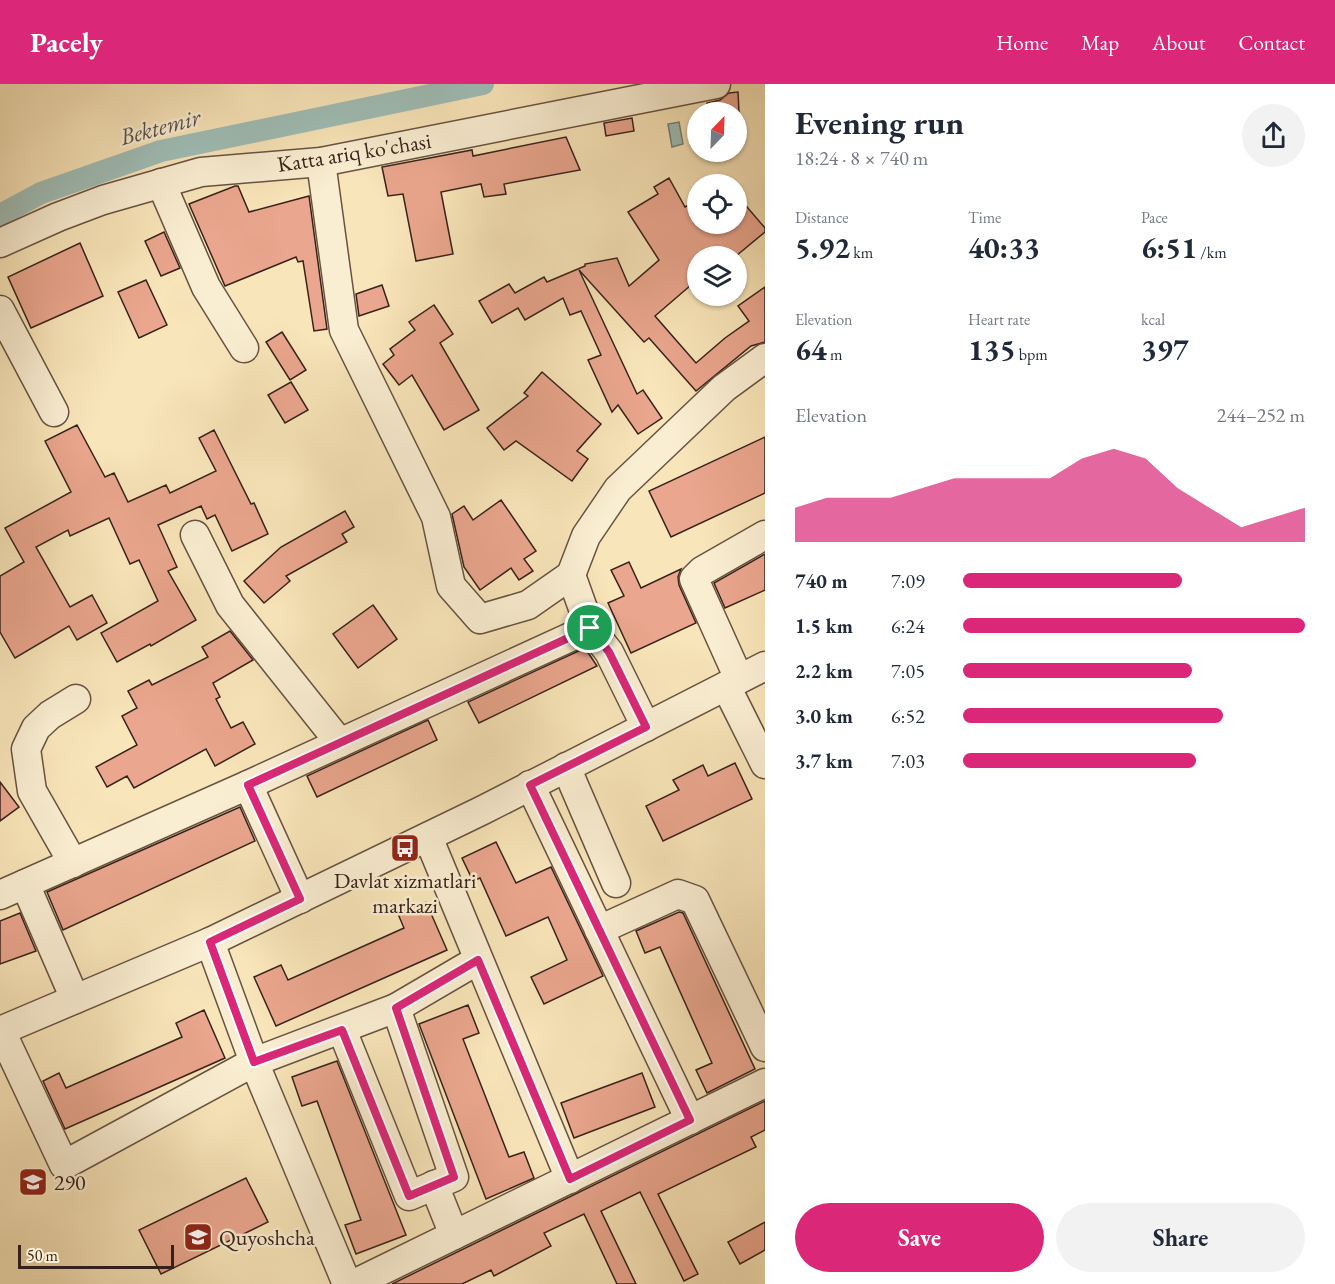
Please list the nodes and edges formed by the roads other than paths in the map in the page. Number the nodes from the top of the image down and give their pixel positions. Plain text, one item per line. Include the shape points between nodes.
1 (716, 84) edge
2 (321, 162) junction
3 (161, 183) junction
4 (0, 243) edge
5 (0, 310) edge
6 (244, 348) dead end
7 (765, 358) edge
8 (54, 412) dead end
9 (195, 535) dead end
10 (765, 535) edge
11 (571, 575) junction
12 (590, 628) junction
13 (765, 666) edge
14 (733, 683) junction
15 (76, 699) dead end
16 (646, 727) junction
17 (340, 743) junction
18 (765, 764) edge
19 (566, 767) junction
20 (248, 785) junction
21 (530, 785) junction
22 (428, 837) junction
23 (73, 863) junction
24 (616, 883) dead end
25 (13, 890) edge
26 (300, 899) junction
27 (599, 930) junction
28 (210, 942) junction
29 (478, 960) junction
30 (75, 999) junction
31 (396, 1008) junction
32 (342, 1030) junction
33 (1, 1031) edge
34 (765, 1047) edge
35 (254, 1062) junction
36 (765, 1083) edge
37 (690, 1120) junction
38 (570, 1179) junction
39 (434, 1185) junction
40 (454, 1235) junction
41 (347, 1284) edge
42 (354, 1284) edge

1 - 2 street, Katta ariq ko'chasi
2 - 3 street, Katta ariq ko'chasi via 201,172
2 - 11 street via 344,330 436,517 451,586 480,619 528,605
3 - 4 street, Katta ariq ko'chasi via 103,200
3 - 6 street via 206,288
5 - 8 street
7 - 11 street via 724,388 618,489 586,536
9 - 17 street via 230,605
10 - 14 street via 694,579
11 - 12 street
12 - 16 street via 609,652
12 - 17 street
13 - 14 street
14 - 16 street
14 - 18 street
15 - 23 street via 36,728 26,749 32,791
16 - 19 street
17 - 20 street
19 - 21 street
19 - 24 street
20 - 23 street
20 - 26 street
21 - 22 street
21 - 27 street
22 - 26 street
22 - 29 street
23 - 25 street
25 - 30 street
26 - 28 street
27 - 34 street via 678,894 695,900
27 - 37 street
28 - 30 street
28 - 35 street
29 - 31 street
29 - 38 street
30 - 33 street
31 - 32 street
31 - 39 street via 454,1177
32 - 35 street
32 - 39 street via 409,1196
33 - 35 street via 64,1165
35 - 41 street
36 - 37 street
37 - 38 street
38 - 40 street
39 - 40 street
40 - 42 street

